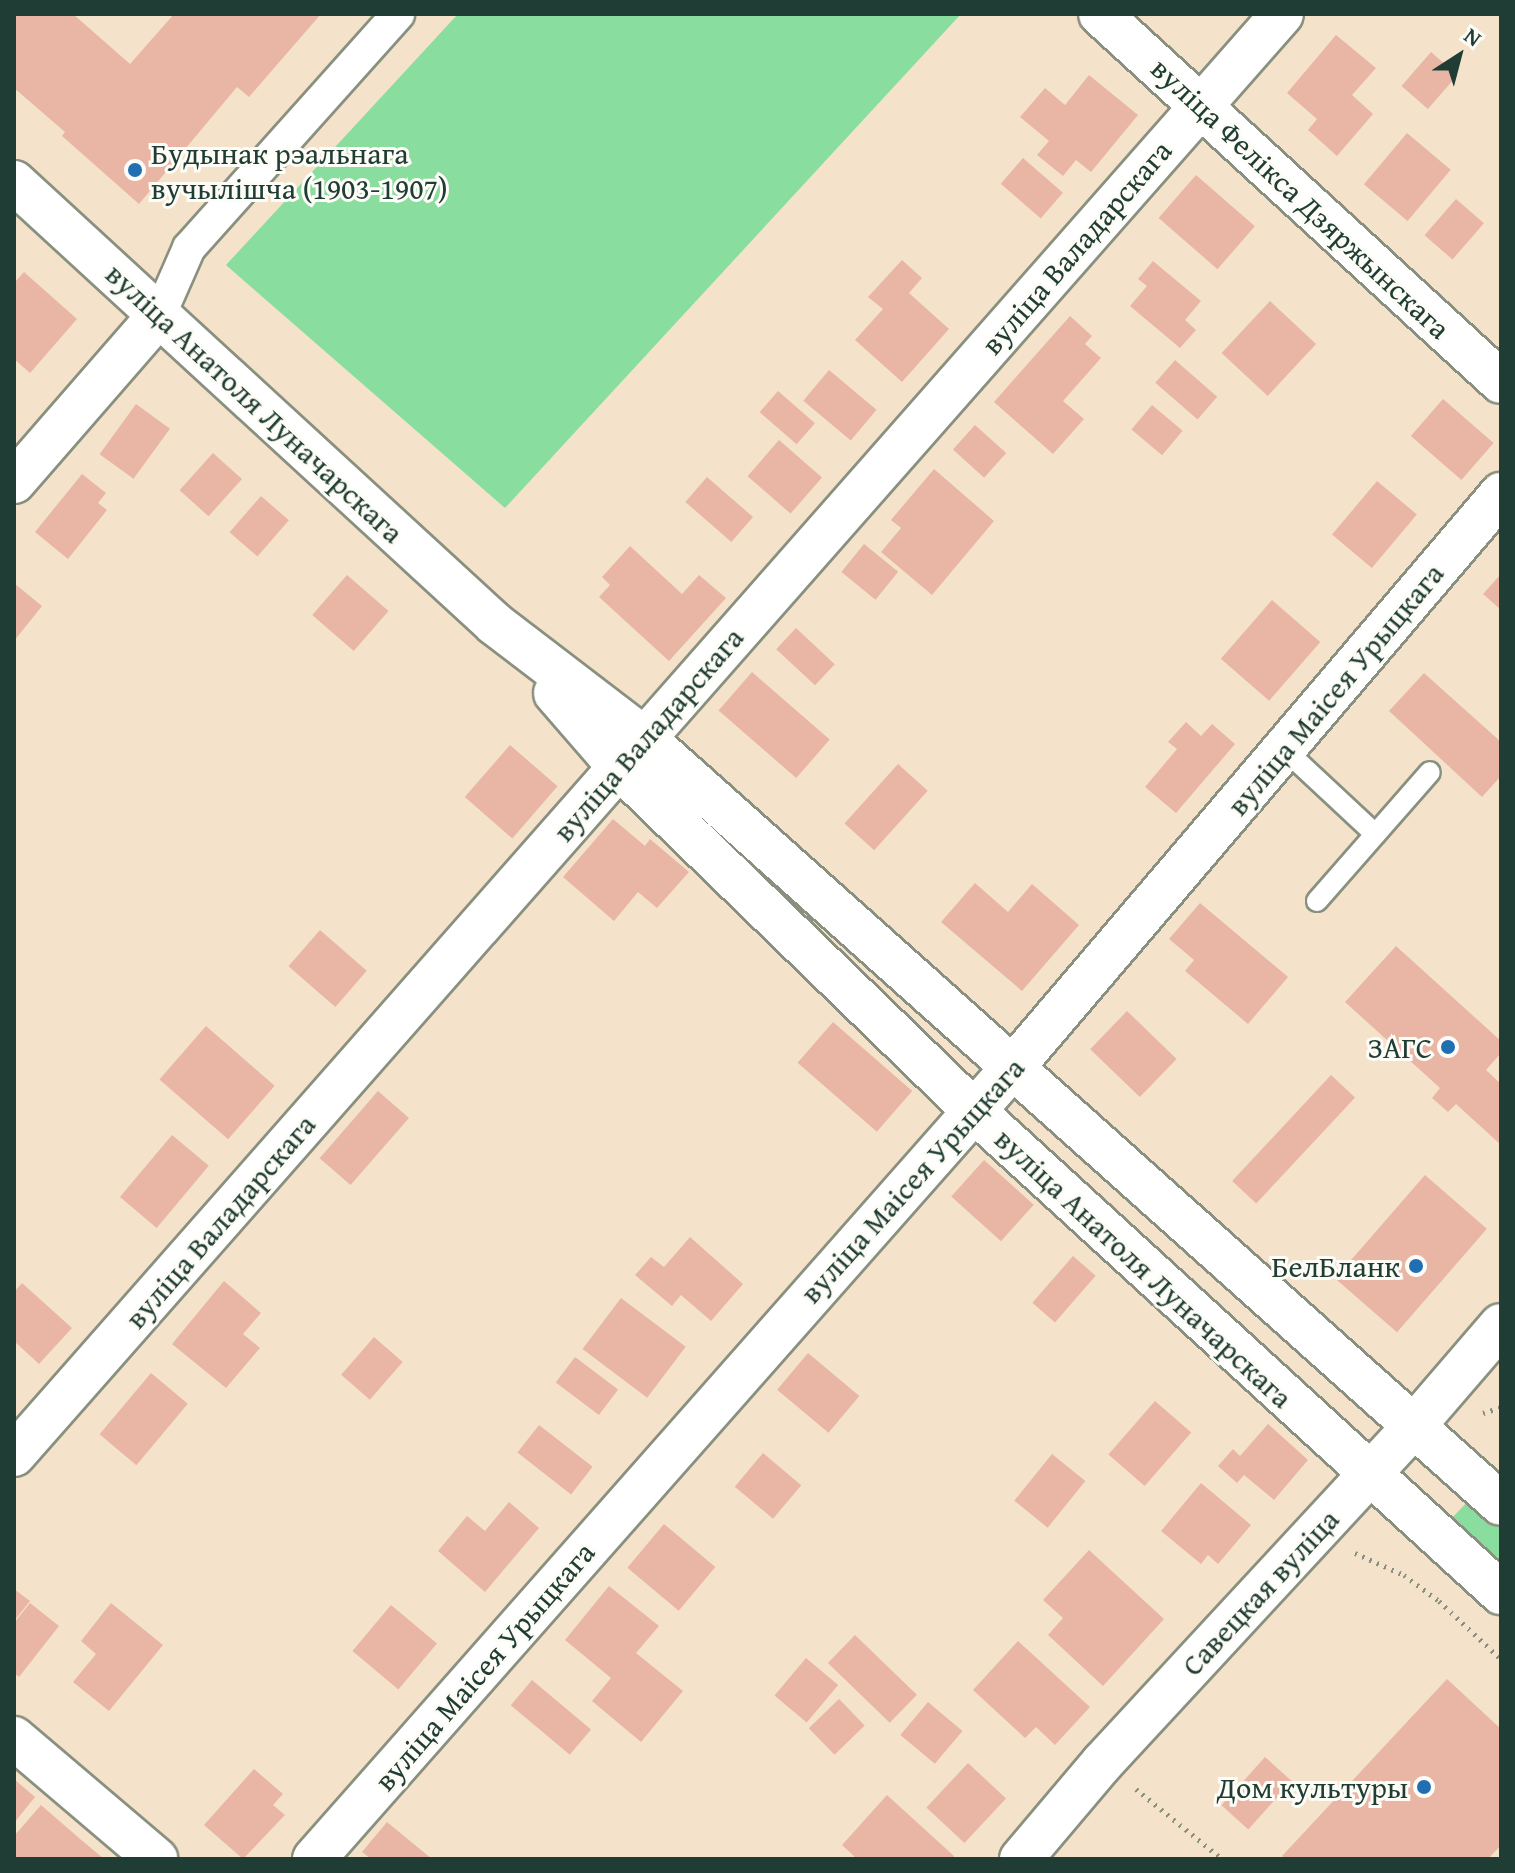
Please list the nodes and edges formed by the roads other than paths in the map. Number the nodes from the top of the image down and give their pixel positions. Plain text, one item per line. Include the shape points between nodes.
1 (398, 14) edge
2 (1100, 14) edge
3 (1282, 14) edge
4 (1201, 105) junction
5 (14, 182) edge
6 (160, 314) junction
7 (1501, 382) edge
8 (14, 482) edge
9 (1501, 494) edge
10 (1284, 749) junction
11 (632, 752) junction
12 (1430, 772) dead end
13 (1375, 834) junction
14 (1317, 901) dead end
15 (1013, 1067) junction
16 (973, 1110) junction
17 (1501, 1325) edge
18 (1414, 1426) junction
19 (14, 1455) edge
20 (1369, 1475) junction
21 (1501, 1504) edge
22 (1501, 1593) edge
23 (14, 1738) edge
24 (156, 1859) edge
25 (314, 1859) edge
26 (1021, 1859) edge

1 - 6 street via 189,248
2 - 4 street, вуліца Фелікса Дзяржынскага
3 - 4 street, вуліца Валадарскага
4 - 7 street, вуліца Фелікса Дзяржынскага
4 - 11 street, вуліца Валадарскага
5 - 6 street, вуліца Анатоля Луначарскага
6 - 8 street
6 - 11 street, вуліца Анатоля Луначарскага
9 - 10 street, вуліца Маісея Урыцкага
10 - 13 lane
10 - 15 street, вуліца Маісея Урыцкага
11 - 15 street, вуліца Анатоля Луначарскага
11 - 16 street, вуліца Анатоля Луначарскага
11 - 19 street, вуліца Валадарскага
12 - 13 lane
13 - 14 lane
15 - 16 street, вуліца Маісея Урыцкага
15 - 18 street, вуліца Анатоля Луначарскага
16 - 20 street, вуліца Анатоля Луначарскага
16 - 25 street, вуліца Маісея Урыцкага
17 - 18 street, Савецкая вуліца
18 - 20 street, Савецкая вуліца
18 - 21 street, вуліца Анатоля Луначарскага
20 - 22 street, вуліца Анатоля Луначарскага
20 - 26 street, Савецкая вуліца via 1103,1762
23 - 24 street

